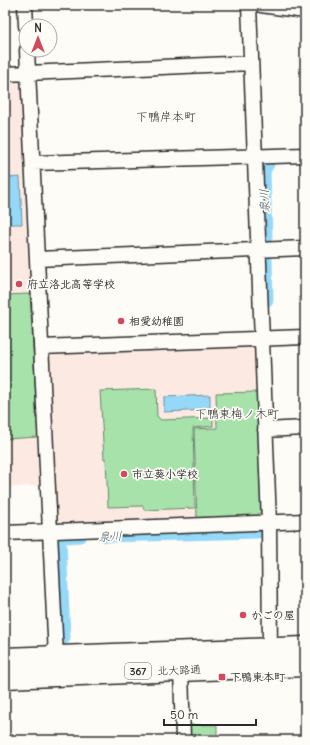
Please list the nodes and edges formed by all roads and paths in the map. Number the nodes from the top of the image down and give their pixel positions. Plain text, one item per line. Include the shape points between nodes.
1 (25, 5) edge
2 (249, 5) edge
3 (261, 5) edge
4 (305, 11) edge
5 (26, 18) edge
6 (27, 58) edge
7 (251, 63) junction
8 (28, 73) junction
9 (5, 74) edge
10 (305, 155) edge
11 (255, 156) junction
12 (32, 164) junction
13 (305, 248) edge
14 (258, 250) junction
15 (37, 259) junction
16 (305, 337) edge
17 (262, 339) junction
18 (41, 347) junction
19 (305, 428) edge
20 (265, 430) junction
21 (305, 521) edge
22 (268, 522) junction
23 (50, 531) junction
24 (5, 533) edge
25 (305, 648) edge
26 (56, 657) junction
27 (270, 658) junction
28 (5, 659) edge
29 (305, 665) edge
30 (181, 669) junction
31 (5, 677) edge
32 (183, 740) edge

1 - 5 street
2 - 7 street
3 - 4 street
6 - 8 street
7 - 8 street
7 - 11 street
8 - 9 street
8 - 12 street
10 - 11 street
11 - 12 street
11 - 14 street
12 - 15 street
13 - 14 street
14 - 15 street
14 - 17 street
15 - 18 street
16 - 17 street
17 - 18 street
17 - 20 street
18 - 23 street
19 - 20 street
20 - 22 street
21 - 22 street
22 - 23 street
22 - 27 street
23 - 24 street
23 - 26 street
25 - 27 highway, 北大路通 / 367
26 - 27 highway, 北大路通 / 367
26 - 28 highway, 北大路通 / 367
27 - 29 highway, 北大路通 / 367
27 - 30 highway, 北大路通 / 367
30 - 31 highway, 北大路通 / 367
30 - 32 street

